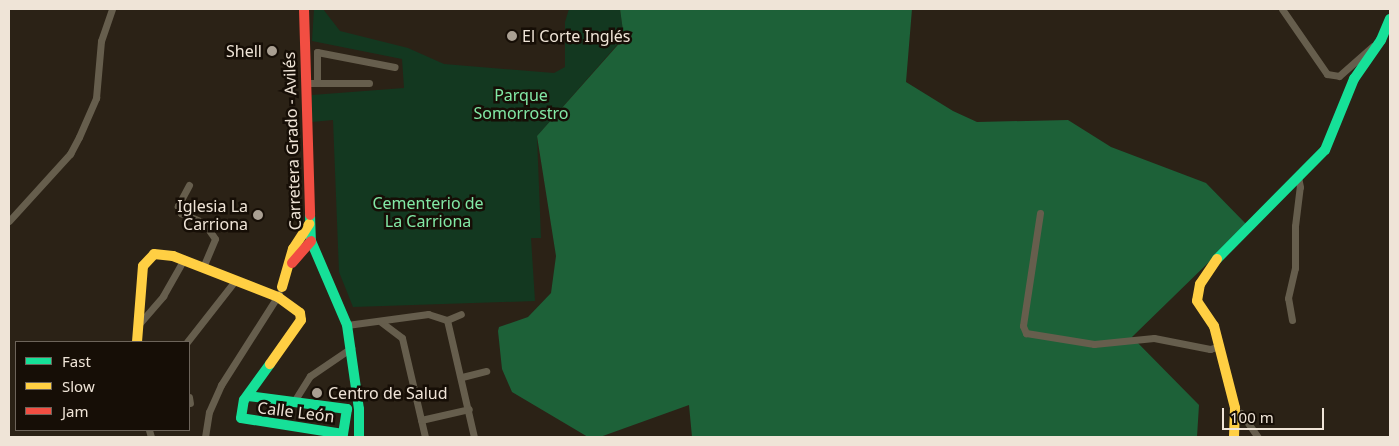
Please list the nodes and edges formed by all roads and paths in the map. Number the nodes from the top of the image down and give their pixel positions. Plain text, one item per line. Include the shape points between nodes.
1 (112, 9) edge
2 (304, 9) edge
3 (1282, 9) edge
4 (1390, 19) edge
5 (1381, 40) junction
6 (395, 67) dead end
7 (305, 83) junction
8 (317, 83) junction
9 (369, 83) dead end
10 (1298, 177) junction
11 (188, 185) dead end
12 (1040, 213) dead end
13 (9, 221) edge
14 (309, 224) junction
15 (311, 241) junction
16 (184, 260) junction
17 (202, 267) junction
18 (234, 282) junction
19 (282, 287) junction
20 (278, 297) junction
21 (461, 314) dead end
22 (447, 320) junction
23 (1292, 320) dead end
24 (378, 322) junction
25 (139, 325) junction
26 (347, 326) junction
27 (138, 341) edge
28 (188, 341) edge
29 (1220, 346) junction
30 (351, 348) junction
31 (486, 371) dead end
32 (462, 377) junction
33 (248, 396) junction
34 (293, 403) junction
35 (347, 409) junction
36 (470, 409) junction
37 (359, 410) junction
38 (1241, 413) dead end
39 (421, 420) junction
40 (205, 437) edge
41 (359, 437) edge
42 (425, 437) edge
43 (474, 437) edge
44 (1234, 437) edge
45 (1258, 437) edge

1 - 13 street via 101,41 96,98 79,137 70,154
2 - 7 street, Carretera Grado - Avilés
3 - 5 street via 1327,74 1339,76
4 - 5 street
5 - 10 street via 1354,79 1325,150
6 - 8 street via 317,52
7 - 8 street
7 - 14 street, Carretera Grado - Avilés
8 - 9 street
10 - 23 street via 1295,268 1288,298
10 - 29 street via 1217,259 1200,284 1197,302 1214,326
11 - 17 street via 178,206 181,213 204,223 215,239
12 - 29 street via 1023,326 1026,333 1094,344 1154,338 1210,349
14 - 15 street, Carretera Grado - Avilés
14 - 19 street via 293,249
15 - 19 street via 295,257
15 - 26 street, Carretera Grado - Avilés
16 - 17 street
16 - 25 street via 163,296
16 - 25 street via 154,254 146,260
17 - 18 street
18 - 20 street
18 - 28 street
19 - 20 street
20 - 33 street via 300,313 301,320
20 - 40 street via 221,385 209,412
21 - 22 street
22 - 24 street via 428,314
22 - 32 street
24 - 26 street
24 - 39 street via 388,325 402,338
25 - 27 street
26 - 30 street, Carretera Grado - Avilés
29 - 44 street via 1235,408
30 - 34 street via 310,376
30 - 37 street, Carretera Grado - Avilés
31 - 32 street
32 - 36 street
33 - 34 street, Calle León
33 - 35 street, Calle León via 241,418 246,421 343,434
34 - 35 street, Calle León
35 - 37 street
36 - 39 street
36 - 43 street
37 - 41 street, Carretera Grado - Avilés
38 - 45 street
39 - 42 street

